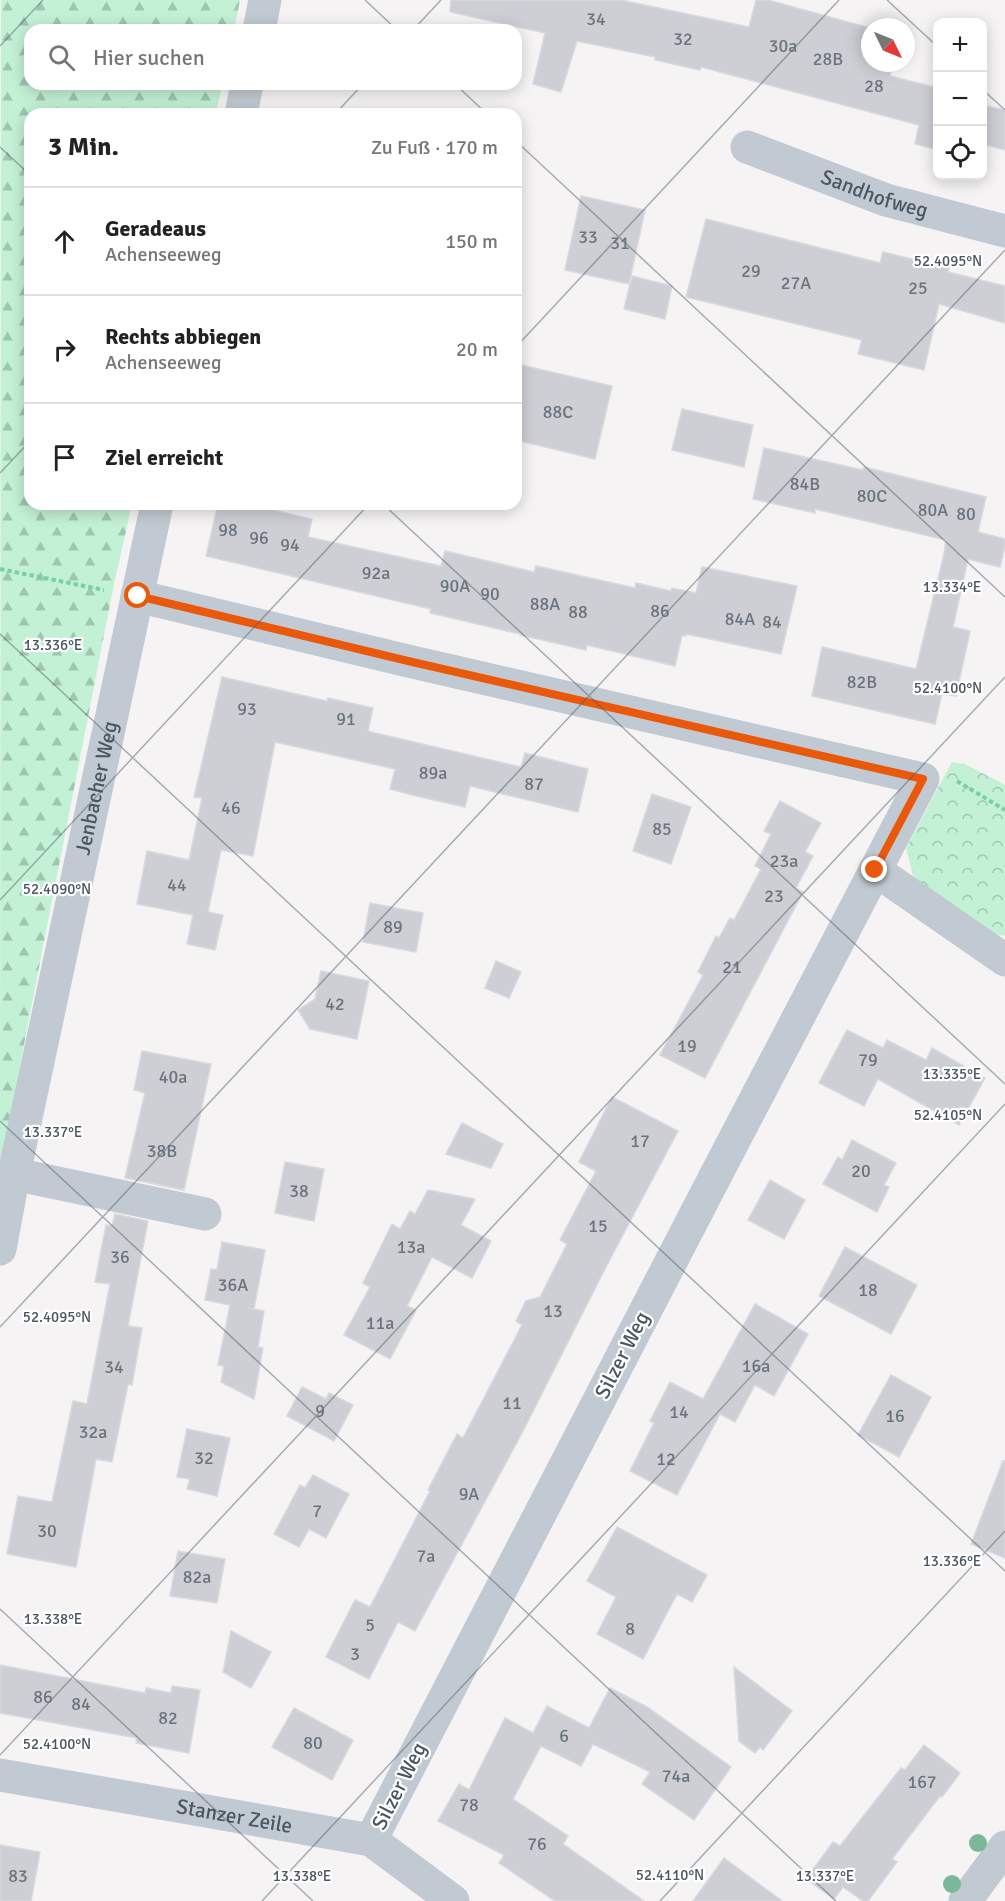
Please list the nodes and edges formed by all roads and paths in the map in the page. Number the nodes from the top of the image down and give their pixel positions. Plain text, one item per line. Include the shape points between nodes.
1 (265, 0) edge
2 (260, 24) edge
3 (246, 90) edge
4 (242, 108) edge
5 (747, 147) dead end
6 (1005, 231) edge
7 (156, 510) edge
8 (0, 569) edge
9 (138, 596) junction
10 (950, 776) dead end
11 (1005, 810) edge
12 (875, 870) junction
13 (1005, 960) edge
14 (14, 1174) junction
15 (205, 1214) dead end
16 (0, 1249) edge
17 (0, 1774) edge
18 (371, 1840) junction
19 (1005, 1847) edge
20 (453, 1901) edge
21 (965, 1901) edge

1 - 2 street
3 - 4 street
5 - 6 street, Sandhofweg via 886,200
7 - 9 street, Jenbacher Weg
8 - 9 path
9 - 12 street, Silzer Weg via 923,779
9 - 14 street, Jenbacher Weg
10 - 11 path
12 - 13 street
12 - 18 street, Silzer Weg
14 - 15 street
14 - 16 street, Jenbacher Weg
17 - 18 street, Stanzer Zeile
18 - 20 street, Stanzer Zeile
19 - 21 street

